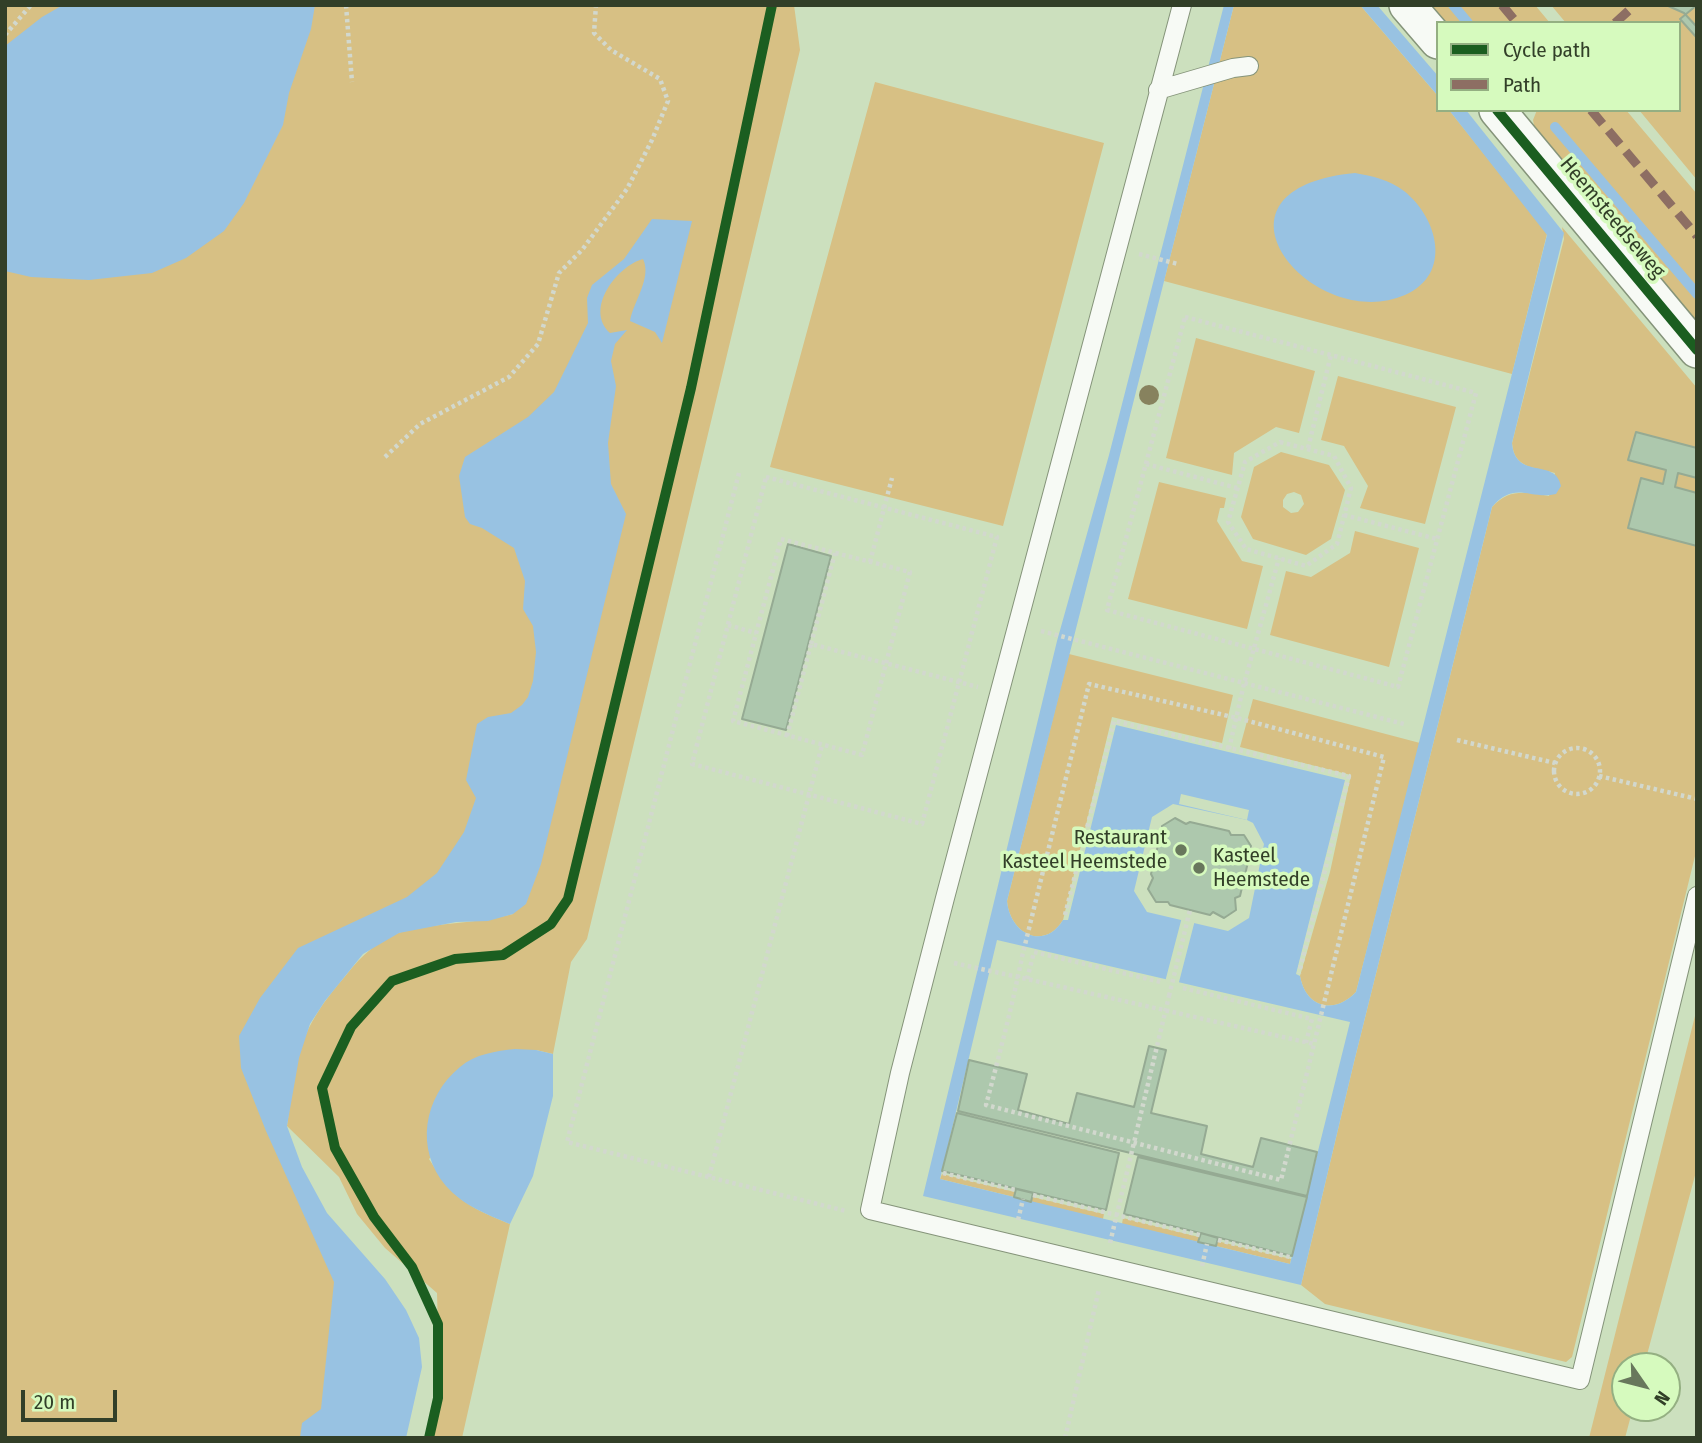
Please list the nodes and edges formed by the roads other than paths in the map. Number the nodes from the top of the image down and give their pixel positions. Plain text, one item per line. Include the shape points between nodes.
1 (1182, 5) edge
2 (1407, 5) edge
3 (1436, 39) edge
4 (1249, 66) dead end
5 (1158, 90) junction
6 (1508, 115) edge
7 (1697, 350) edge
8 (1697, 896) edge

1 - 5 lane
2 - 3 street
4 - 5 lane
5 - 8 lane via 900,1073 870,1210 1580,1380
6 - 7 street, Heemsteedseweg

